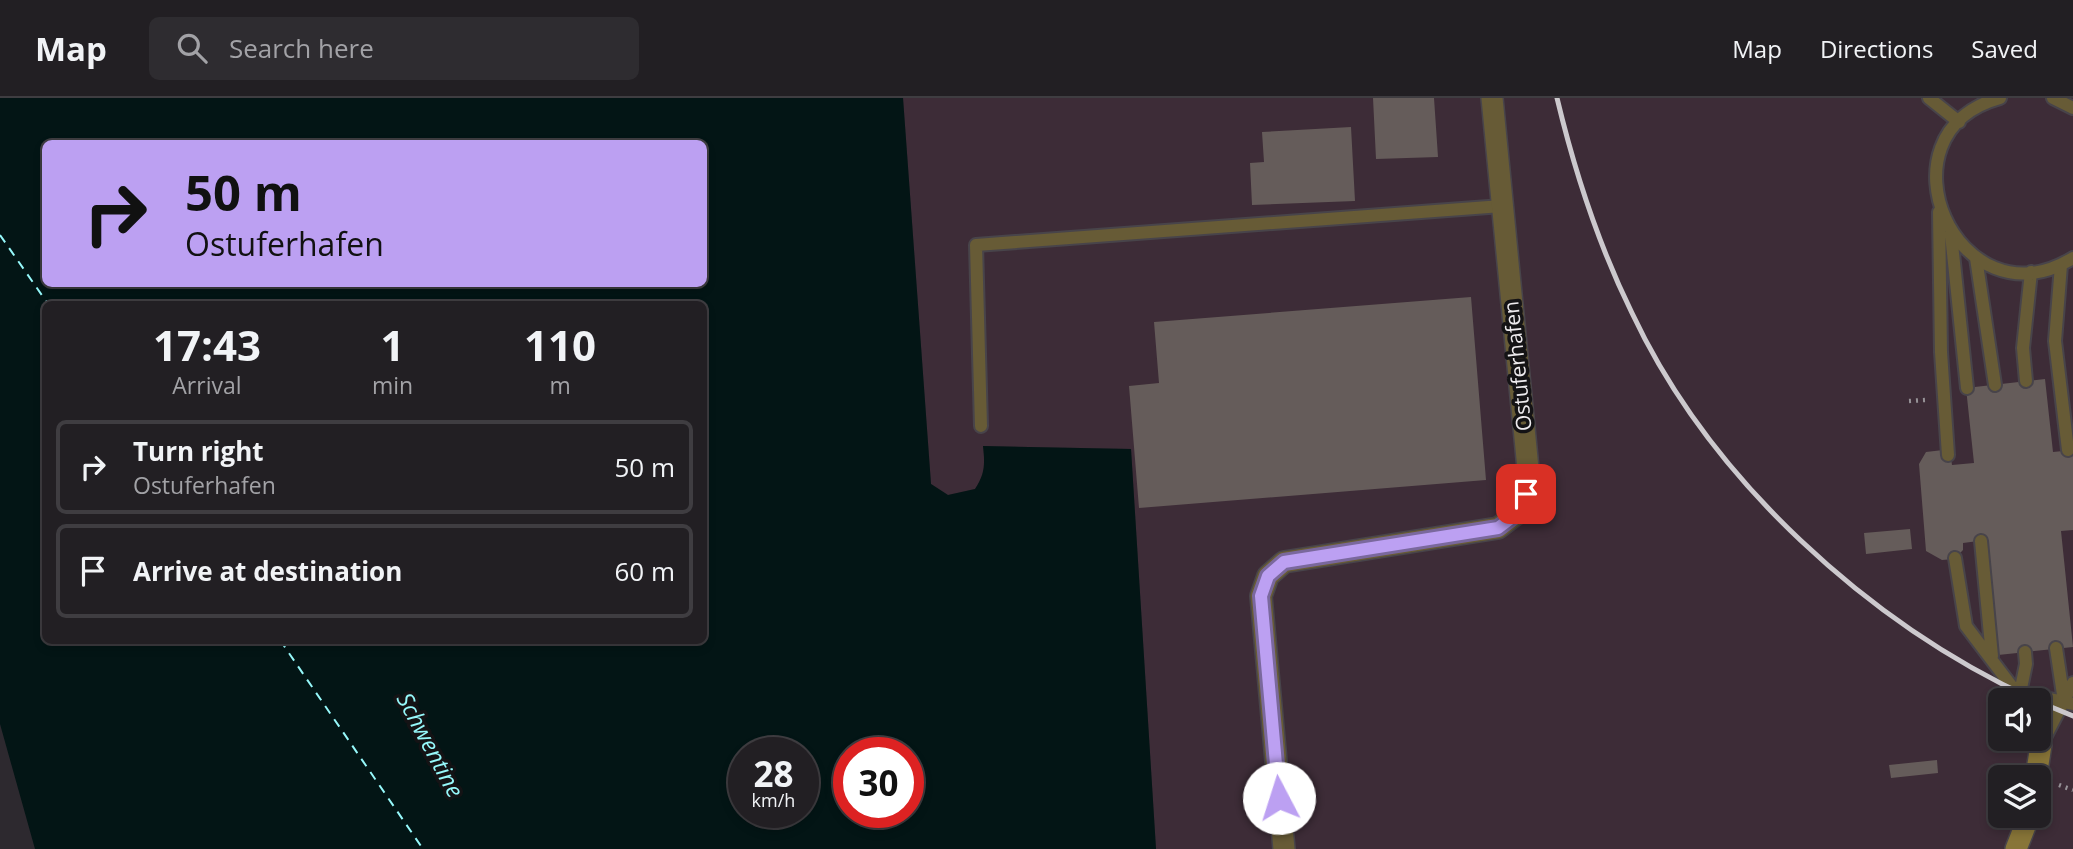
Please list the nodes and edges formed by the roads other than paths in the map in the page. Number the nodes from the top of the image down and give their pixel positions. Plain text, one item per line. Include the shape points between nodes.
1 (1492, 98) edge
2 (1929, 98) edge
3 (2000, 98) edge
4 (2053, 98) edge
5 (2073, 108) edge
6 (1959, 122) junction
7 (1502, 206) junction
8 (1939, 208) junction
9 (1951, 234) junction
10 (1976, 258) junction
11 (2073, 258) edge
12 (2061, 265) junction
13 (2031, 272) junction
14 (2026, 381) dead end
15 (1995, 385) dead end
16 (1967, 388) dead end
17 (981, 426) dead end
18 (2068, 450) dead end
19 (1948, 455) dead end
20 (1981, 541) dead end
21 (1955, 558) dead end
22 (2056, 649) dead end
23 (2025, 652) dead end
24 (1992, 657) junction
25 (2073, 683) edge
26 (2014, 688) edge
27 (2022, 688) edge
28 (2051, 699) edge
29 (2070, 700) edge
30 (2051, 727) edge
31 (2024, 828) edge
32 (1284, 849) edge
33 (2016, 849) edge

1 - 7 street, Ostuferhafen
2 - 6 lane
3 - 6 lane via 1985,102
4 - 5 lane
6 - 8 lane via 1942,148 1936,177
7 - 17 lane via 976,245
7 - 32 street, Ostuferhafen via 1529,479 1523,509 1498,528 1284,562 1268,576 1261,596
8 - 9 lane
8 - 19 lane
9 - 10 lane
9 - 16 lane
10 - 13 lane via 2003,270
10 - 15 lane
11 - 12 lane
12 - 13 lane
12 - 18 lane via 2055,341
13 - 14 lane via 2023,348
20 - 24 lane
21 - 24 lane via 1966,626
22 - 29 lane
23 - 27 lane
24 - 26 lane
25 - 29 lane
28 - 29 lane
29 - 30 lane
31 - 33 street

